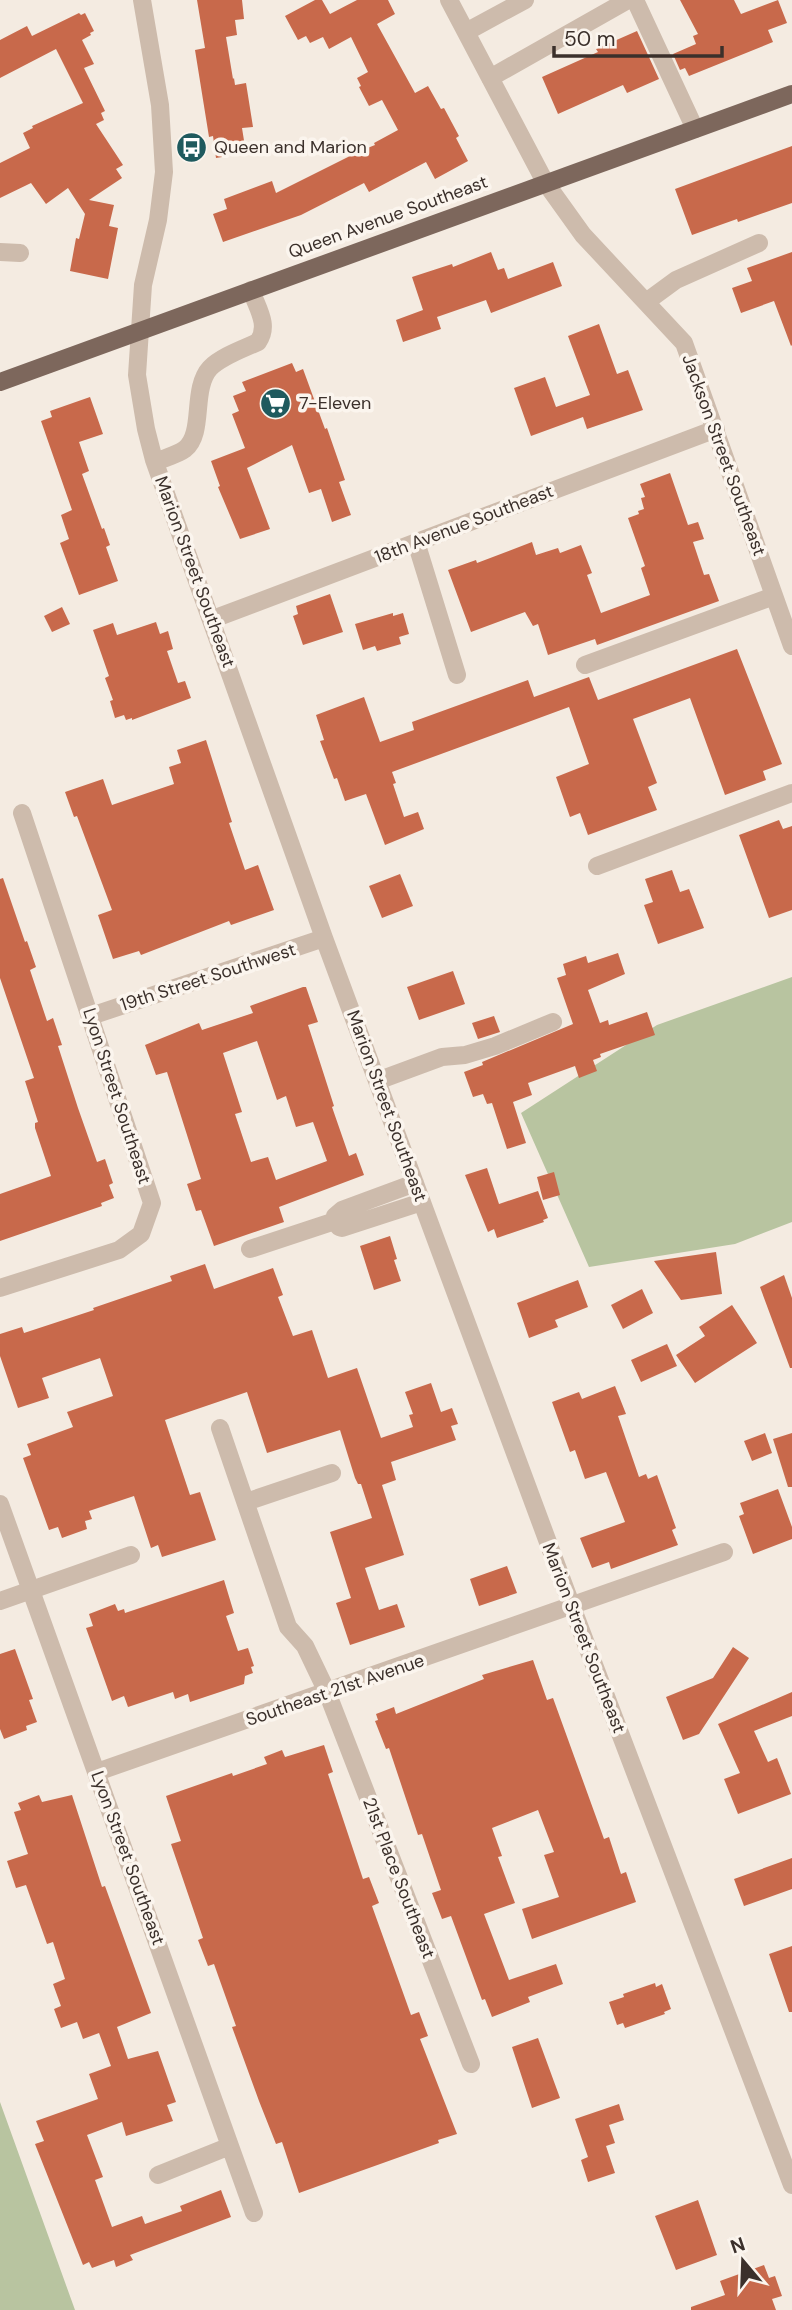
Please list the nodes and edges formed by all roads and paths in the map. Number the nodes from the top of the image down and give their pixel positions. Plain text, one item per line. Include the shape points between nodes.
1 (142, 0) edge
2 (449, 0) edge
3 (524, 0) edge
4 (628, 0) edge
5 (635, 0) edge
6 (466, 32) junction
7 (490, 78) junction
8 (792, 94) edge
9 (695, 129) junction
10 (545, 182) junction
11 (759, 243) dead end
12 (0, 252) edge
13 (20, 253) dead end
14 (251, 290) junction
15 (646, 302) junction
16 (139, 330) junction
17 (0, 382) edge
18 (716, 429) junction
19 (155, 462) junction
20 (416, 542) junction
21 (774, 596) junction
22 (213, 619) junction
23 (792, 646) edge
24 (585, 665) dead end
25 (457, 675) dead end
26 (792, 793) edge
27 (22, 813) dead end
28 (597, 866) dead end
29 (324, 938) junction
30 (92, 1016) junction
31 (552, 1022) dead end
32 (377, 1081) junction
33 (415, 1183) junction
34 (422, 1202) junction
35 (335, 1221) junction
36 (250, 1249) dead end
37 (0, 1288) edge
38 (220, 1428) dead end
39 (332, 1474) dead end
40 (246, 1502) junction
41 (0, 1504) edge
42 (724, 1552) dead end
43 (131, 1555) dead end
44 (31, 1589) junction
45 (0, 1601) edge
46 (572, 1607) junction
47 (327, 1692) junction
48 (97, 1772) junction
49 (471, 2064) dead end
50 (230, 2146) junction
51 (158, 2175) dead end
52 (792, 2185) edge
53 (254, 2213) dead end

1 - 16 street, Marion Street Southeast via 160,105 164,172
2 - 6 street, Jackson Street Southeast
3 - 6 street
4 - 7 street
5 - 9 street
6 - 7 street, Jackson Street Southeast
7 - 10 street, Jackson Street Southeast
8 - 9 main road, Queen Avenue Southeast
9 - 10 main road, Queen Avenue Southeast
10 - 14 main road, Queen Avenue Southeast
10 - 15 street, Jackson Street Southeast via 583,235
11 - 15 street via 676,281
12 - 13 street
14 - 16 main road, Queen Avenue Southeast
14 - 19 street via 263,334 258,342 209,369 190,444
15 - 18 street, Jackson Street Southeast via 684,343
16 - 17 main road, Queen Avenue Southeast
16 - 19 street, Marion Street Southeast via 137,375
18 - 20 street, 18th Avenue Southeast
18 - 21 street, Jackson Street Southeast
19 - 22 street, Marion Street Southeast
20 - 22 street, 18th Avenue Southeast
20 - 25 street
21 - 23 street, Jackson Street Southeast
21 - 24 street
22 - 29 street, Marion Street Southeast
26 - 28 street
27 - 30 street, Lyon Street Southeast
29 - 30 street, 19th Street Southwest
29 - 32 street, Marion Street Southeast
30 - 37 street, Lyon Street Southeast via 152,1203 141,1234 119,1250
31 - 32 street via 495,1046 442,1057
32 - 33 street, Marion Street Southeast
33 - 34 street, Marion Street Southeast
33 - 35 street via 342,1210
34 - 35 street via 342,1228
34 - 46 street, Marion Street Southeast
35 - 36 street
38 - 40 street, 21st Place Southeast
39 - 40 street
40 - 47 street, 21st Place Southeast via 288,1627 305,1646
41 - 44 street, Lyon Street Southeast
42 - 46 street, Southeast 21st Avenue
43 - 44 street
44 - 45 street
44 - 48 street, Lyon Street Southeast
46 - 47 street, Southeast 21st Avenue
46 - 52 street, Marion Street Southeast
47 - 48 street, Southeast 21st Avenue
47 - 49 street, 21st Place Southeast
48 - 50 street, Lyon Street Southeast
50 - 51 street
50 - 53 street, Lyon Street Southeast

